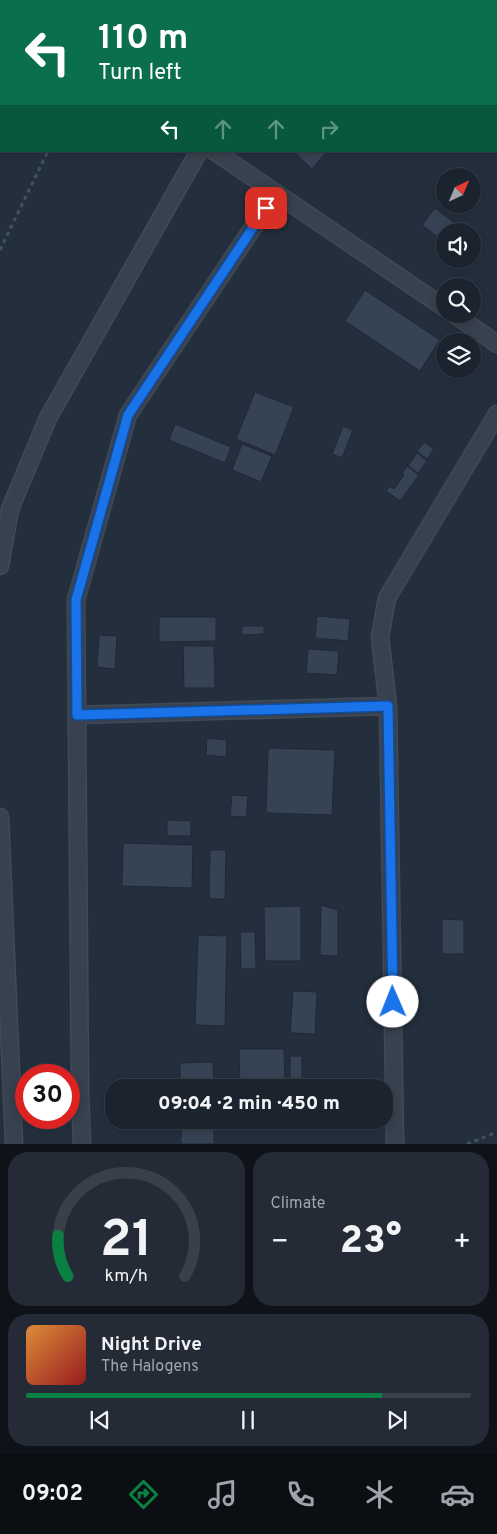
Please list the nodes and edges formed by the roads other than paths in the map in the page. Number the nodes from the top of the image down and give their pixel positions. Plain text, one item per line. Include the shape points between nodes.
1 (198, 152) edge
2 (215, 152) edge
3 (276, 193) junction
4 (436, 302) edge
5 (467, 323) edge
6 (497, 344) edge
7 (497, 414) edge
8 (0, 566) edge
9 (388, 706) junction
10 (77, 715) junction
11 (0, 817) edge
12 (14, 1144) edge
13 (82, 1144) edge
14 (395, 1144) edge

1 - 8 street via 48,418 10,509
2 - 3 street
3 - 4 street
3 - 10 street via 128,415 76,600
5 - 6 street
7 - 9 street via 386,598 380,637
9 - 10 street
9 - 14 street
10 - 13 street
11 - 12 street

